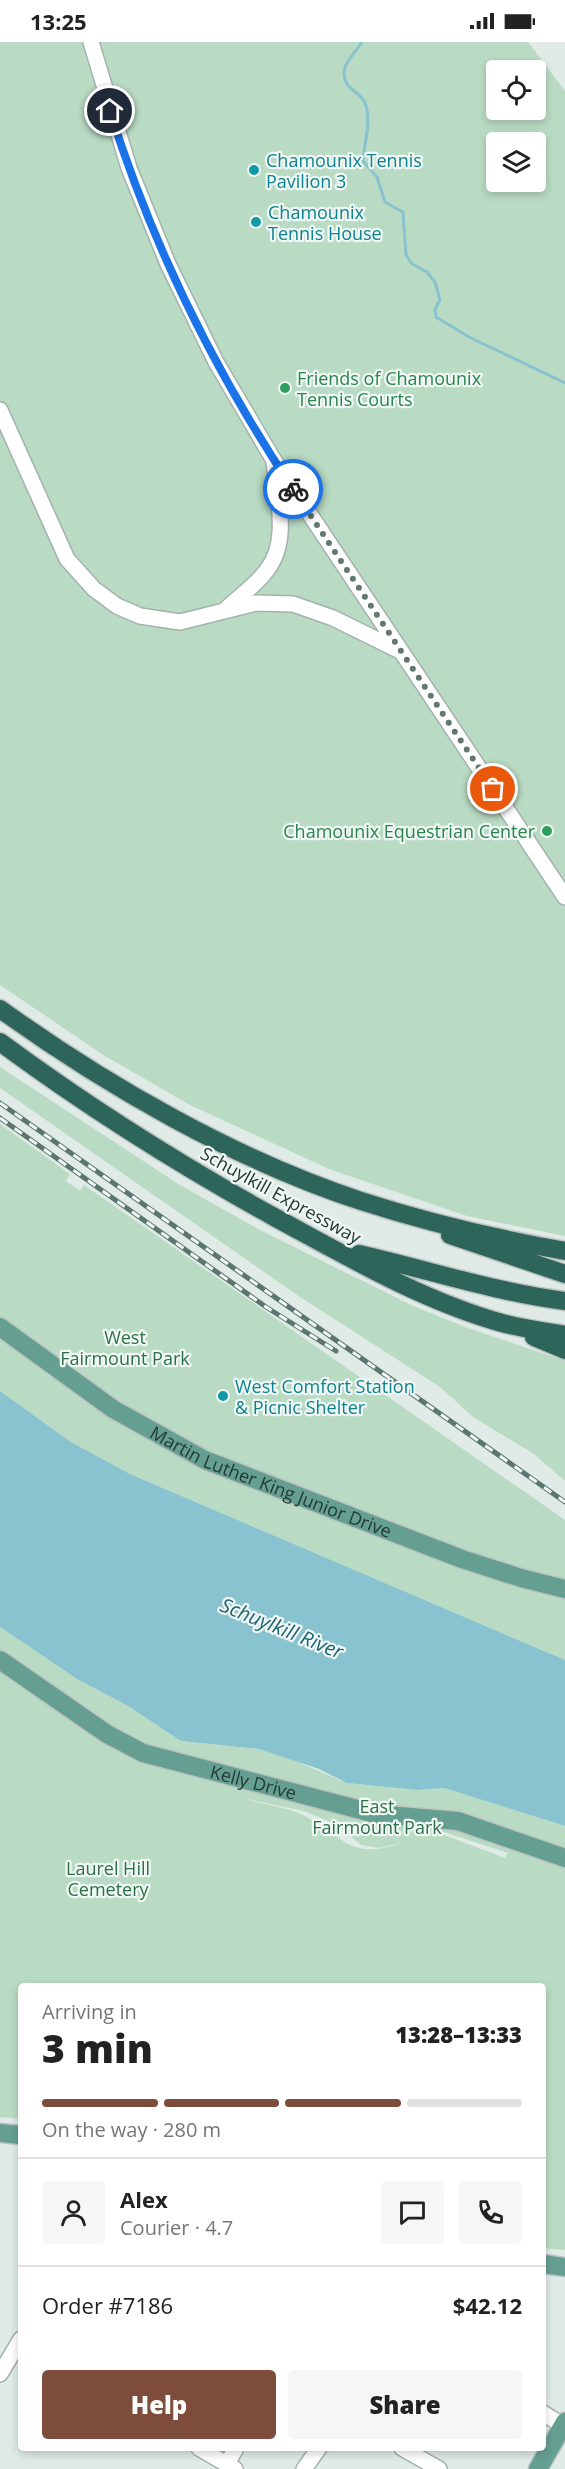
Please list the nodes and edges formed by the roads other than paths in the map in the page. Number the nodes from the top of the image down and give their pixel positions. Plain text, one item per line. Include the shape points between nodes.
1 (91, 42) edge
2 (0, 410) edge
3 (273, 459) junction
4 (226, 609) junction
5 (402, 652) junction
6 (565, 897) edge
7 (0, 1010) edge
8 (0, 1042) edge
9 (362, 1201) junction
10 (330, 1248) junction
11 (565, 1251) edge
12 (565, 1274) edge
13 (565, 1301) edge
14 (502, 1323) junction
15 (0, 1327) edge
16 (565, 1335) edge
17 (565, 1350) edge
18 (565, 1588) edge
19 (0, 1660) edge
20 (565, 1858) edge
21 (0, 2133) edge
22 (18, 2135) edge
23 (546, 2264) edge
24 (565, 2267) edge
25 (18, 2344) edge
26 (0, 2374) edge
27 (546, 2416) edge
28 (564, 2425) edge
29 (205, 2451) edge
30 (235, 2451) edge
31 (317, 2451) edge
32 (407, 2451) edge
33 (231, 2467) edge
34 (431, 2467) edge
35 (304, 2469) edge
36 (538, 2469) edge

1 - 3 street via 116,133 168,264 216,362
2 - 4 street via 67,559 94,590 128,611 167,621 204,618
3 - 4 street via 280,523 278,549 267,571
3 - 5 street
4 - 5 street via 263,603 293,604 333,618
5 - 6 street
7 - 9 highway, Schuylkill Expressway via 94,1071 186,1123
8 - 10 highway, Schuylkill Expressway via 158,1149
9 - 11 highway, Schuylkill Expressway
9 - 12 highway
10 - 13 highway via 414,1266 476,1285
10 - 14 highway, Schuylkill Expressway via 422,1292
14 - 16 highway, Schuylkill Expressway
14 - 17 highway
15 - 18 main road, Martin Luther King Junior Drive via 113,1409 205,1460 472,1562
19 - 20 main road, Kelly Drive via 107,1734 143,1753 376,1814 458,1821
21 - 22 main road
23 - 24 main road
25 - 26 street
27 - 28 street
28 - 36 main road
29 - 33 street
30 - 33 street
31 - 35 street
32 - 34 street

